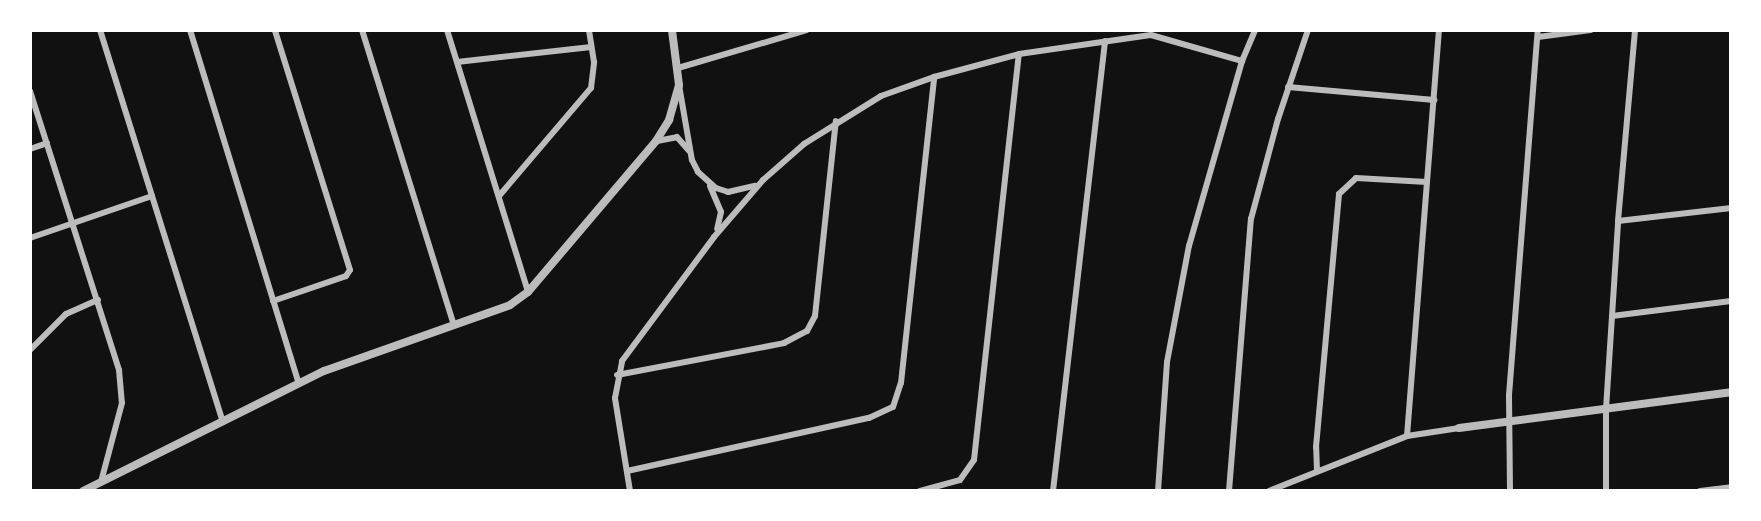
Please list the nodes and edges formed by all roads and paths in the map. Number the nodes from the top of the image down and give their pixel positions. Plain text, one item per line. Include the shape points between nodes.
1 (100, 30) edge
2 (190, 30) edge
3 (275, 30) edge
4 (362, 30) edge
5 (447, 30) edge
6 (589, 30) edge
7 (672, 30) edge
8 (807, 30) edge
9 (1255, 30) edge
10 (1308, 30) edge
11 (1439, 30) edge
12 (1591, 30) edge
13 (1635, 30) edge
14 (1538, 34) edge
15 (1105, 41) junction
16 (591, 47) junction
17 (1020, 54) junction
18 (1242, 61) junction
19 (457, 62) junction
20 (678, 68) junction
21 (934, 77) junction
22 (679, 85) junction
23 (1288, 87) junction
24 (30, 91) edge
25 (1434, 100) junction
26 (836, 121) junction
27 (656, 141) junction
28 (47, 143) junction
29 (30, 149) edge
30 (692, 160) junction
31 (763, 180) junction
32 (706, 181) junction
33 (1427, 182) junction
34 (152, 196) junction
35 (499, 196) junction
36 (1731, 207) edge
37 (1618, 221) junction
38 (74, 223) junction
39 (714, 237) junction
40 (30, 238) edge
41 (528, 292) junction
42 (98, 300) junction
43 (1731, 300) edge
44 (273, 302) junction
45 (1612, 316) junction
46 (454, 325) junction
47 (30, 350) edge
48 (617, 375) junction
49 (299, 384) junction
50 (1731, 392) edge
51 (1606, 409) junction
52 (1509, 421) junction
53 (223, 422) junction
54 (1459, 428) joint
55 (1407, 436) junction
56 (627, 471) junction
57 (1317, 471) junction
58 (101, 482) junction
59 (1731, 487) edge
60 (83, 491) edge
61 (630, 491) edge
62 (920, 491) edge
63 (1053, 491) edge
64 (1158, 491) edge
65 (1229, 491) edge
66 (1269, 491) edge
67 (1510, 491) edge
68 (1606, 491) edge
69 (1700, 491) edge

1 - 34 street
2 - 44 street
3 - 44 street via 350,270 346,276
4 - 46 street
5 - 19 street
6 - 16 street
7 - 20 street
8 - 20 street
9 - 18 street
10 - 23 street
11 - 25 street
12 - 14 street
13 - 37 street
14 - 52 street
15 - 17 street
15 - 18 street via 1151,35
15 - 63 street
16 - 19 street
16 - 35 street via 591,88 584,100
17 - 21 street
17 - 62 street via 974,460 960,480
18 - 64 street via 1189,246 1167,362
19 - 35 street
20 - 22 street
21 - 26 street via 881,96
21 - 56 street via 901,383 893,407 869,418
22 - 27 street via 669,120
22 - 30 street
23 - 25 street
23 - 65 street via 1251,219
24 - 28 street
25 - 33 street
26 - 31 street
26 - 48 street via 815,316 807,331 784,343
27 - 30 street via 676,136
27 - 41 street
28 - 29 street
28 - 38 street
30 - 32 street
31 - 32 street via 753,188 735,192
31 - 39 street
32 - 39 street via 719,200 721,212
33 - 55 street
33 - 57 street via 1356,178 1339,194
34 - 38 street
34 - 53 street
35 - 41 street
36 - 37 street
37 - 45 street
38 - 40 street
38 - 42 street
39 - 48 street via 635,340
41 - 46 street via 510,305
42 - 47 street via 58,320
42 - 58 street via 120,370 122,403
43 - 45 street
44 - 49 street
45 - 51 street
46 - 49 street
48 - 56 street via 615,398
49 - 53 street
50 - 51 street
51 - 52 street
51 - 68 street
52 - 54 street
52 - 67 street
53 - 58 street
54 - 55 street
55 - 57 street
56 - 61 street
57 - 66 street
58 - 60 street
59 - 69 street

